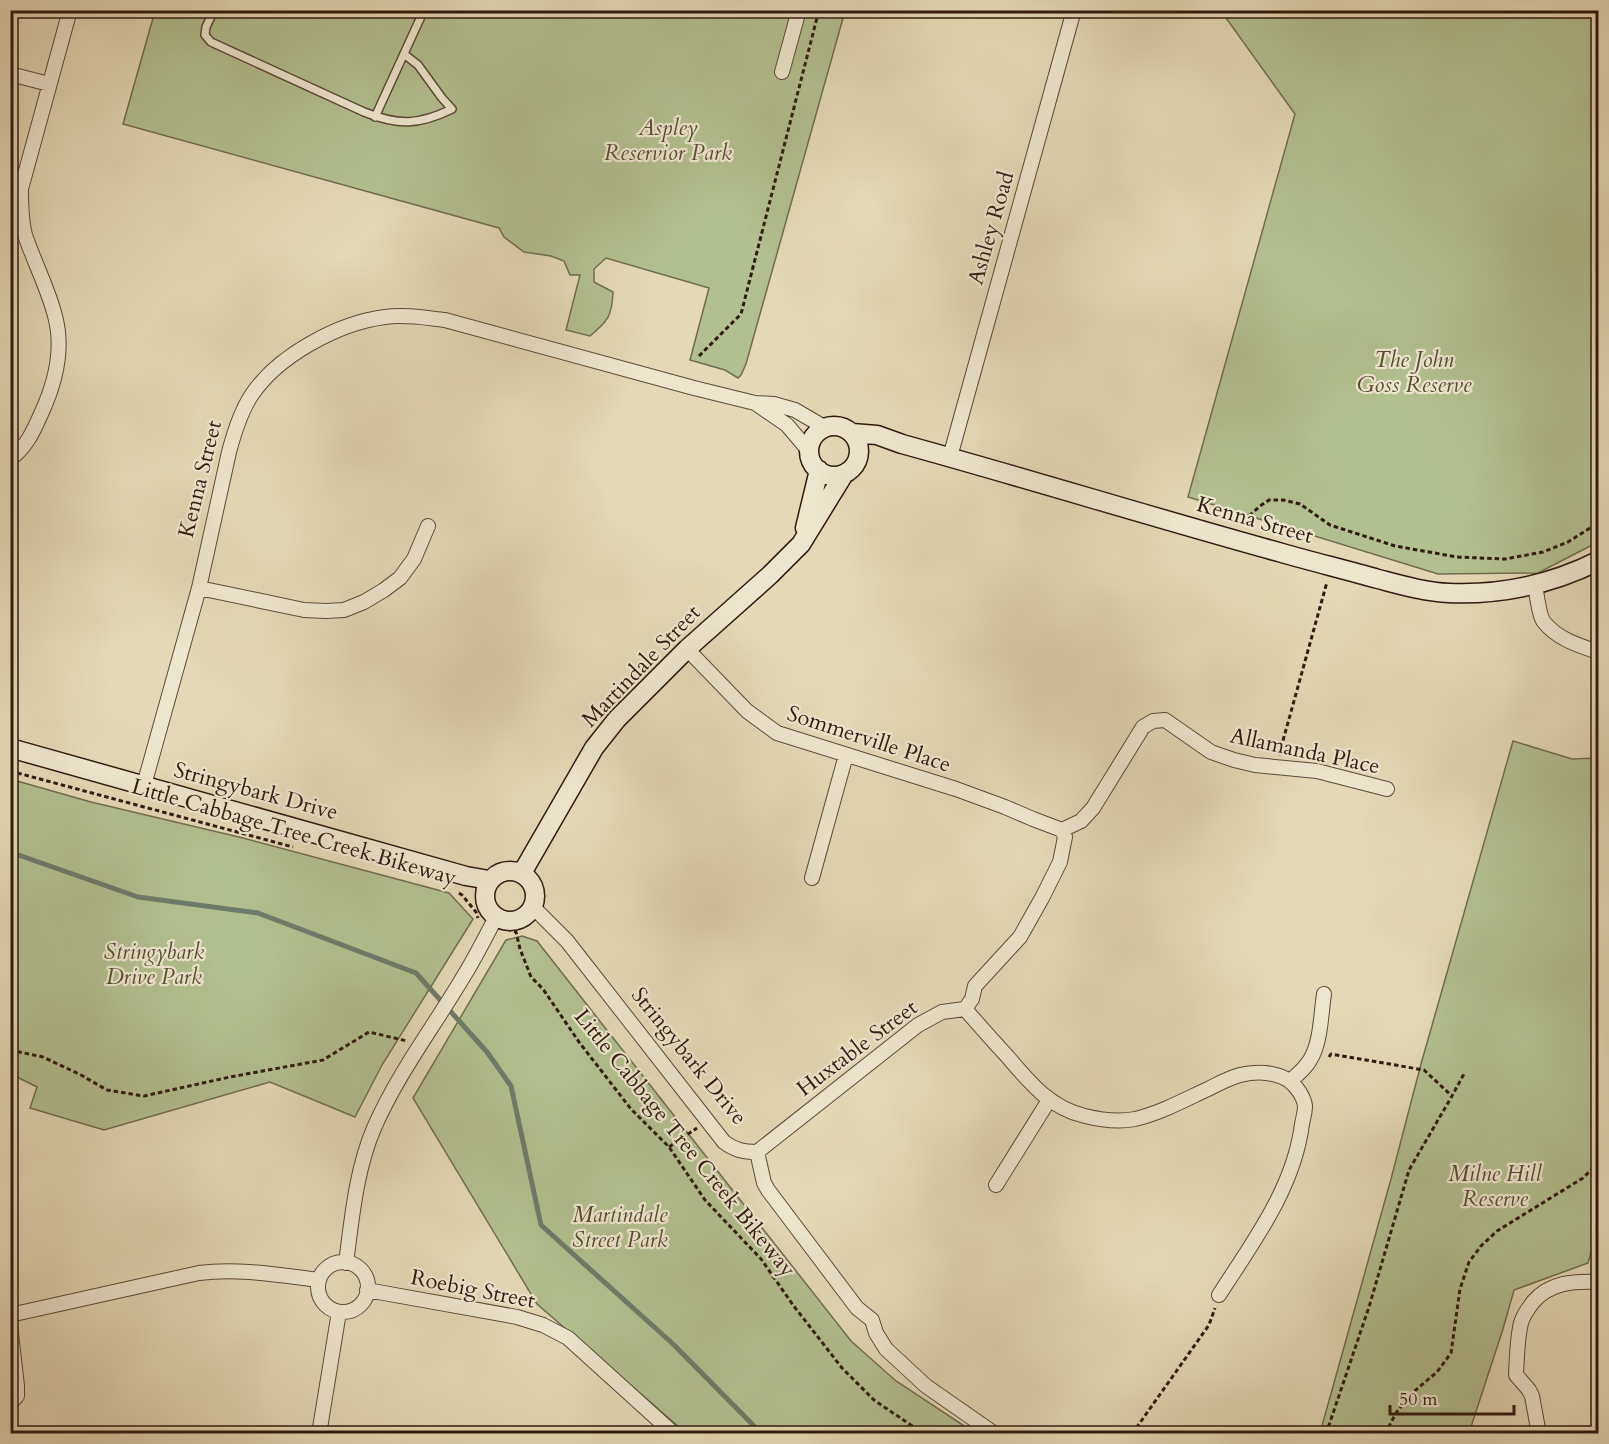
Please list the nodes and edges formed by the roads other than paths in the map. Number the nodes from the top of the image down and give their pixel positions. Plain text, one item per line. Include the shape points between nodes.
1 (70, 10) edge
2 (214, 10) edge
3 (424, 10) edge
4 (799, 10) edge
5 (1074, 10) edge
6 (404, 54) junction
7 (782, 72) dead end
8 (10, 74) edge
9 (49, 84) junction
10 (375, 117) junction
11 (755, 403) junction
12 (824, 428) junction
13 (852, 433) junction
14 (902, 444) junction
15 (809, 451) junction
16 (858, 457) junction
17 (950, 457) junction
18 (10, 459) edge
19 (819, 470) junction
20 (844, 474) junction
21 (428, 526) dead end
22 (801, 544) junction
23 (1599, 561) edge
24 (1535, 585) junction
25 (199, 588) junction
26 (687, 649) junction
27 (1599, 652) edge
28 (10, 748) edge
29 (846, 755) junction
30 (144, 785) junction
31 (1387, 789) dead end
32 (1062, 830) junction
33 (522, 873) junction
34 (812, 878) dead end
35 (489, 880) junction
36 (533, 907) junction
37 (494, 921) junction
38 (1324, 994) dead end
39 (964, 1009) junction
40 (1290, 1082) junction
41 (1048, 1100) junction
42 (757, 1152) junction
43 (996, 1185) dead end
44 (346, 1263) junction
45 (319, 1280) junction
46 (1599, 1282) edge
47 (367, 1290) junction
48 (1219, 1295) road end
49 (339, 1312) junction
50 (10, 1315) edge
51 (10, 1324) edge
52 (10, 1403) edge
53 (319, 1434) edge
54 (674, 1434) edge
55 (995, 1434) edge
56 (1539, 1434) edge

1 - 9 street
2 - 10 lane via 205,35 211,42
3 - 6 lane
4 - 7 street
5 - 17 street, Ashley Road
6 - 10 lane
6 - 10 lane via 418,65 452,110 408,123
8 - 9 street
9 - 18 street via 21,200 25,233 55,317 59,343 51,391 31,437
11 - 12 street, Kenna Street via 795,410
11 - 15 street, Kenna Street via 787,425
11 - 25 street, Kenna Street via 445,320 387,317 358,322 314,341 272,371 249,398 229,452
12 - 13 street, Kenna Street via 839,426
12 - 15 street via 813,437
13 - 14 street, Kenna Street via 877,435
13 - 16 street via 858,444
14 - 16 street, Kenna Street
14 - 17 street, Kenna Street
15 - 19 street, Kenna Street
16 - 20 street
17 - 24 street, Kenna Street via 1414,588 1487,593
19 - 20 street via 831,475
19 - 22 street
20 - 22 street, Martindale Street
21 - 25 street via 414,559 400,578 364,602 344,609 304,610
22 - 26 street, Martindale Street
23 - 24 street, Kenna Street
24 - 27 street via 1543,621 1573,644
25 - 30 street, Kenna Street
26 - 29 street, Sommerville Place via 747,711 777,733
26 - 33 street, Martindale Street via 617,719 594,748
28 - 30 street, Stringybark Drive
29 - 32 street, Sommerville Place via 956,789
29 - 34 street
30 - 35 street, Stringybark Drive
31 - 32 street, Allamanda Place via 1317,771 1255,765 1211,752 1165,720 1154,721 1143,727 1093,808
32 - 39 street via 1065,837 1060,862 1042,898 1020,936 975,986
33 - 35 street via 500,872
33 - 36 street via 535,892
35 - 37 street via 484,896
36 - 37 street via 521,919
36 - 42 street, Stringybark Drive via 567,941 724,1142 733,1149
37 - 44 street via 394,1087 374,1129 360,1176
38 - 40 street via 1311,1059
39 - 41 street
39 - 42 street, Huxtable Street via 942,1012 918,1025
40 - 41 street via 1274,1074 1241,1075 1134,1119 1083,1116
40 - 48 street via 1305,1106 1293,1165 1260,1231
41 - 43 street
42 - 55 street, Stringybark Drive via 768,1190 857,1308 872,1320 886,1349 926,1386
44 - 45 street via 333,1264
44 - 47 street via 360,1269
45 - 49 street via 324,1304
45 - 50 street via 220,1270
46 - 56 street via 1558,1284 1537,1297 1522,1320 1516,1375 1532,1396
47 - 49 street via 358,1307
47 - 54 street, Roebig Street via 543,1325 568,1338
49 - 53 street
51 - 52 street via 17,1386

